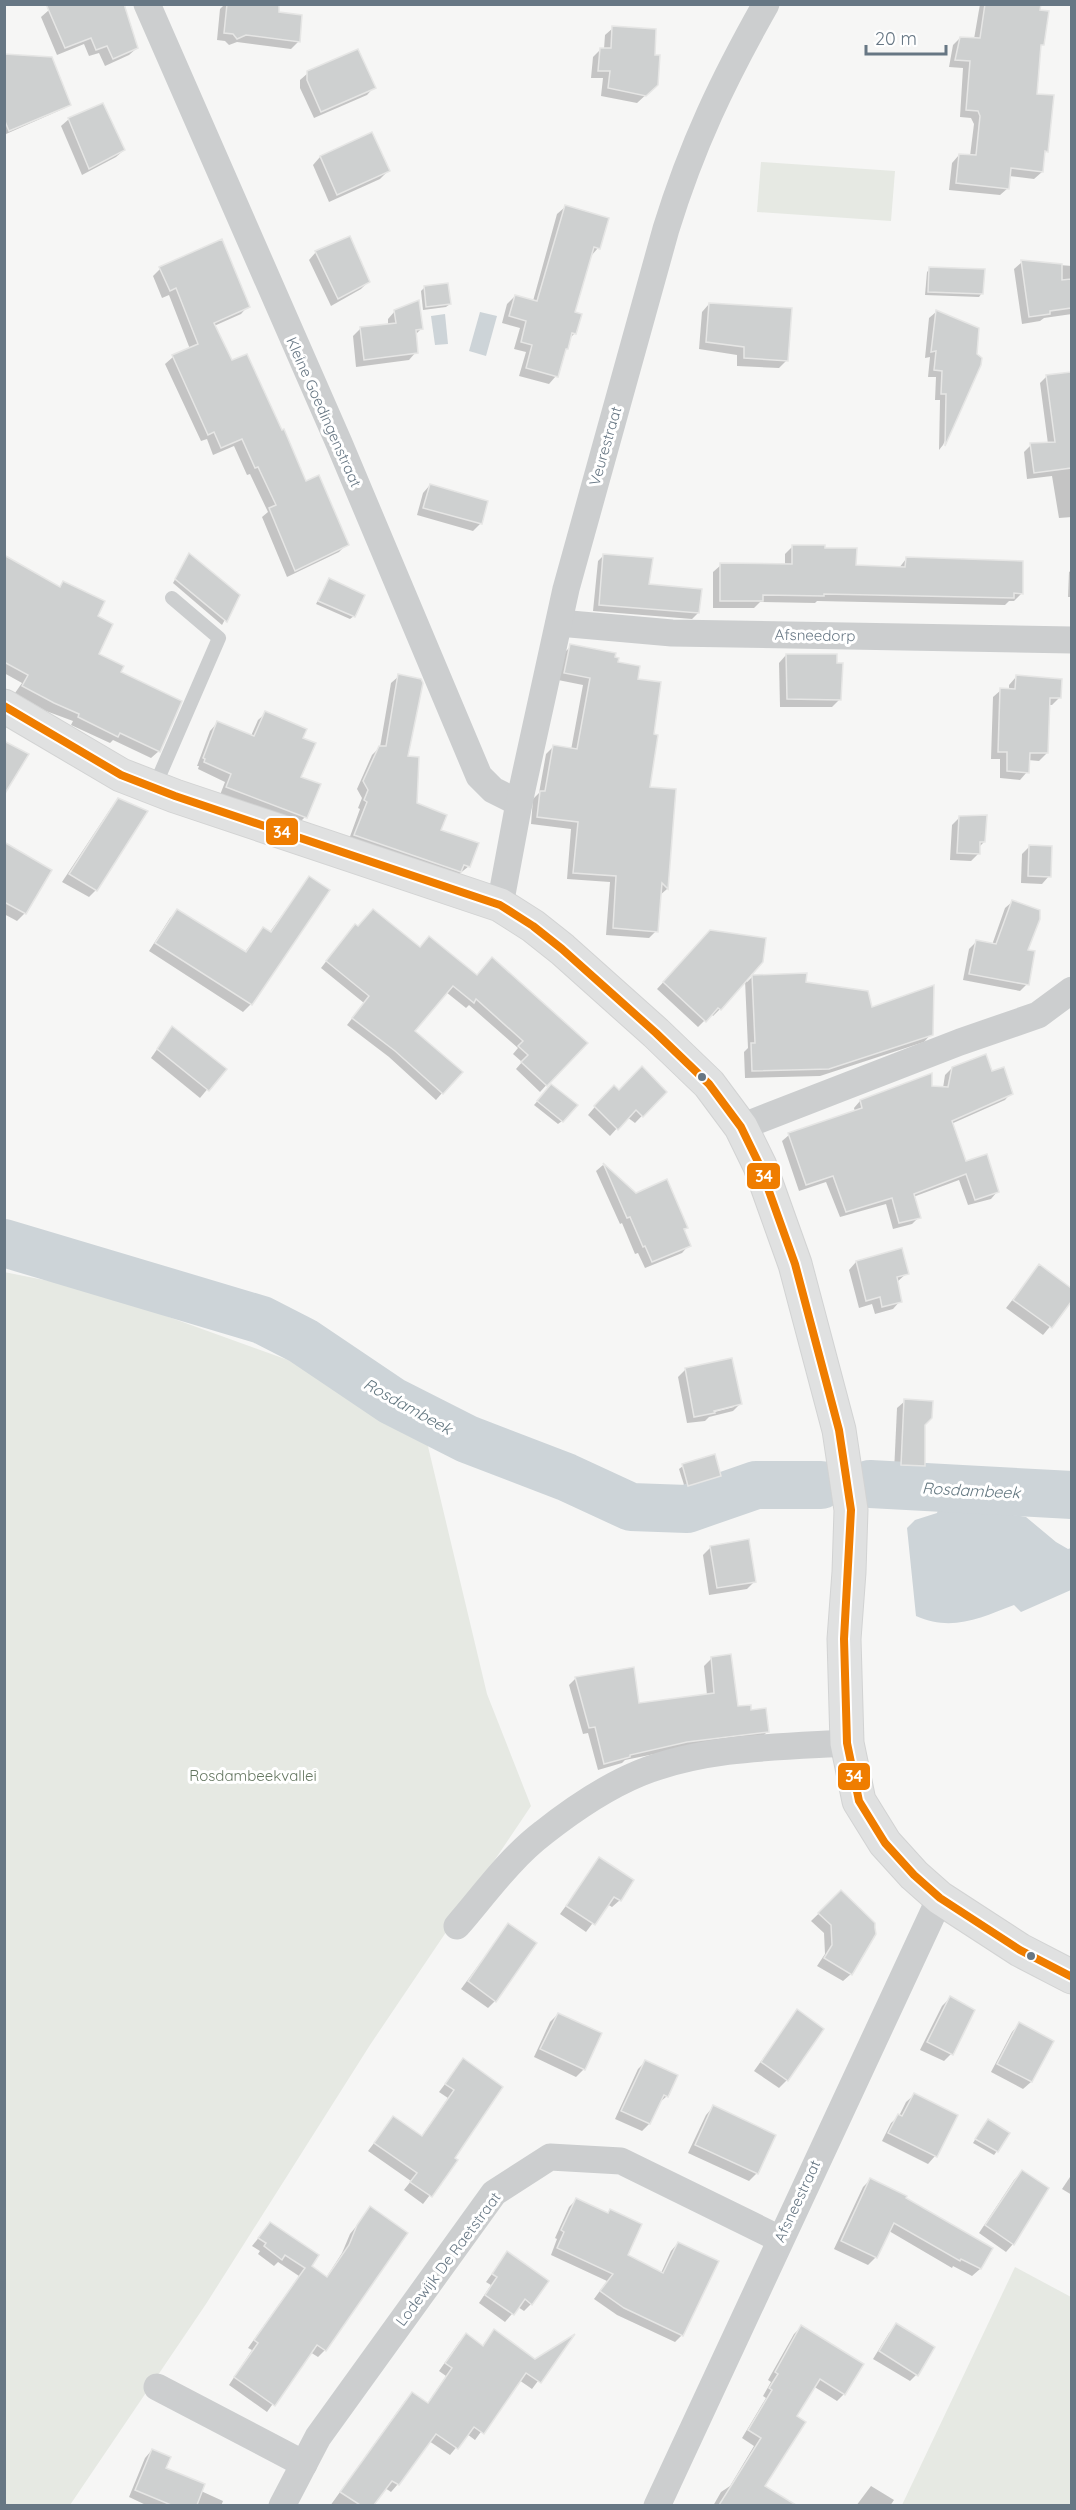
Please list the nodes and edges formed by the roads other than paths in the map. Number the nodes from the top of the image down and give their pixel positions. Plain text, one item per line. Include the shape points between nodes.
1 (147, 4) edge
2 (766, 4) edge
3 (172, 598) dead end
4 (559, 623) junction
5 (1071, 640) edge
6 (4, 706) edge
7 (154, 788) junction
8 (519, 803) junction
9 (500, 905) junction
10 (1071, 990) edge
11 (741, 1127) junction
12 (847, 1743) junction
13 (940, 1898) junction
14 (457, 1926) dead end
15 (1065, 1967) edge
16 (780, 2239) junction
17 (157, 2387) dead end
18 (304, 2464) junction
19 (282, 2505) edge
20 (657, 2505) edge

1 - 8 street, Kleine Goedingenstraat via 479,776 494,790
2 - 4 street, Veurestraat via 728,72 683,175
3 - 7 lane via 219,638
4 - 5 street, Afsneedorp via 672,633
4 - 8 street, Veurestraat
6 - 7 street via 121,775
7 - 9 street
8 - 9 street, Veurestraat
9 - 11 street via 533,926 656,1033 709,1084
10 - 11 street via 1038,1015
11 - 12 street via 760,1166 795,1264 839,1430 851,1510 844,1639
12 - 13 street via 859,1801 885,1843
12 - 14 street via 746,1749 677,1761 613,1785 542,1833
13 - 15 street via 1020,1950
13 - 16 street, Afsneestraat
16 - 18 street, Lodewijk De Raetstraat via 621,2161 550,2157 494,2193 318,2437
16 - 20 street, Afsneestraat
17 - 18 street
18 - 19 street, Lodewijk De Raetstraat

